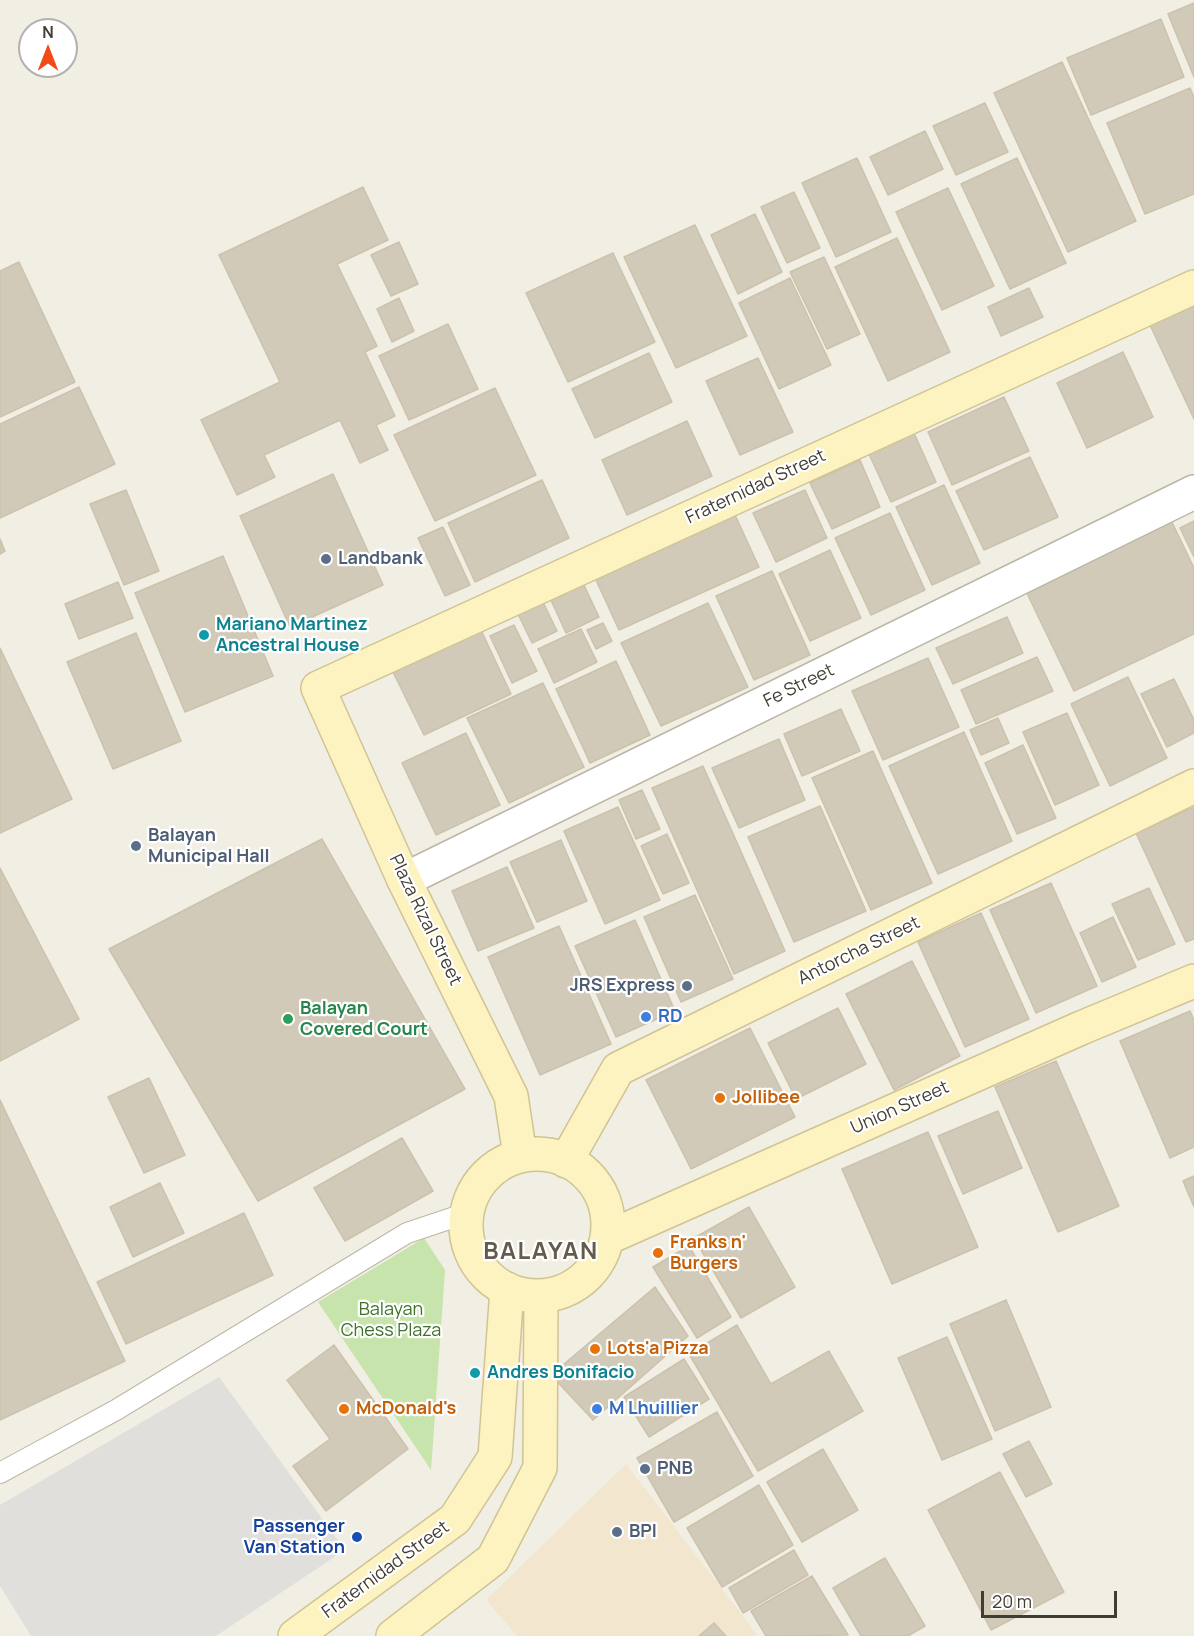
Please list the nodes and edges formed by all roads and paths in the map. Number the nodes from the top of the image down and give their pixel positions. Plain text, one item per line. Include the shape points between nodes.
1 (1194, 287) edge
2 (1194, 492) edge
3 (318, 688) joint
4 (1194, 786) edge
5 (404, 880) junction
6 (1193, 983) edge
7 (520, 1156) junction
8 (566, 1161) junction
9 (466, 1213) junction
10 (607, 1238) junction
11 (507, 1289) junction
12 (541, 1296) junction
13 (0, 1473) edge
14 (295, 1636) edge
15 (393, 1636) edge

1 - 3 street, Fraternidad Street
2 - 5 street, Fe Street
3 - 5 street, Plaza Rizal Street
4 - 8 street, Antorcha Street via 618,1069
5 - 7 street, Plaza Rizal Street via 511,1096
6 - 10 street, Union Street via 1081,1028
7 - 8 street via 543,1155
7 - 9 street via 485,1176
8 - 10 street via 585,1173 600,1192 607,1215
9 - 11 street via 467,1239 477,1263 495,1283
9 - 13 lane via 407,1233 116,1410
10 - 12 street via 598,1260 584,1278 564,1290
11 - 12 street
11 - 14 street, Fraternidad Street via 495,1457 455,1519
12 - 15 street via 540,1468 493,1559

